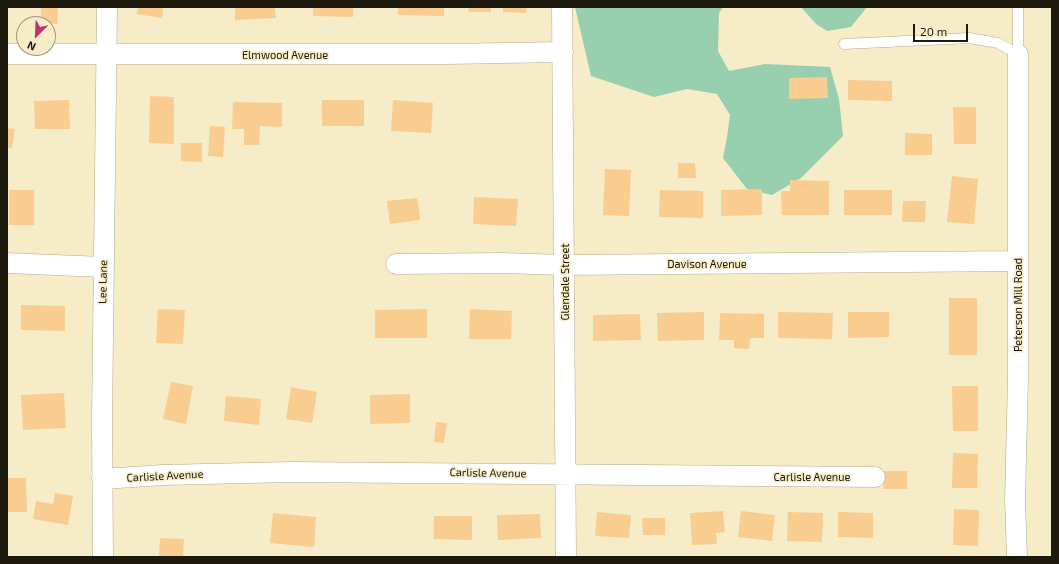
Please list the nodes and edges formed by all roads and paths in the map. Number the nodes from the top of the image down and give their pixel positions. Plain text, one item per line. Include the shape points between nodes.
1 (107, 7) edge
2 (562, 7) edge
3 (1018, 7) edge
4 (844, 44) dead end
5 (563, 52) junction
6 (7, 54) edge
7 (1018, 54) junction
8 (107, 55) junction
9 (1018, 261) junction
10 (7, 263) edge
11 (396, 264) dead end
12 (564, 265) junction
13 (104, 267) junction
14 (566, 474) junction
15 (875, 477) dead end
16 (102, 479) junction
17 (103, 557) edge
18 (566, 557) edge
19 (1017, 557) edge

1 - 8 street, Lee Lane
2 - 5 street, Glendale Street
3 - 7 lane
4 - 7 lane via 969,38 998,43
5 - 8 street, Elmwood Avenue
5 - 12 street, Glendale Street
6 - 8 street, Elmwood Avenue
7 - 9 street, Peterson Mill Road
8 - 13 street, Lee Lane
9 - 12 street, Davison Avenue
9 - 19 street, Peterson Mill Road via 1015,500
10 - 13 street
11 - 12 street, Davison Avenue
12 - 14 street, Glendale Street
13 - 16 street, Lee Lane
14 - 15 street, Carlisle Avenue
14 - 16 street, Carlisle Avenue via 291,472
14 - 18 street, Glendale Street
16 - 17 street, Lee Lane

